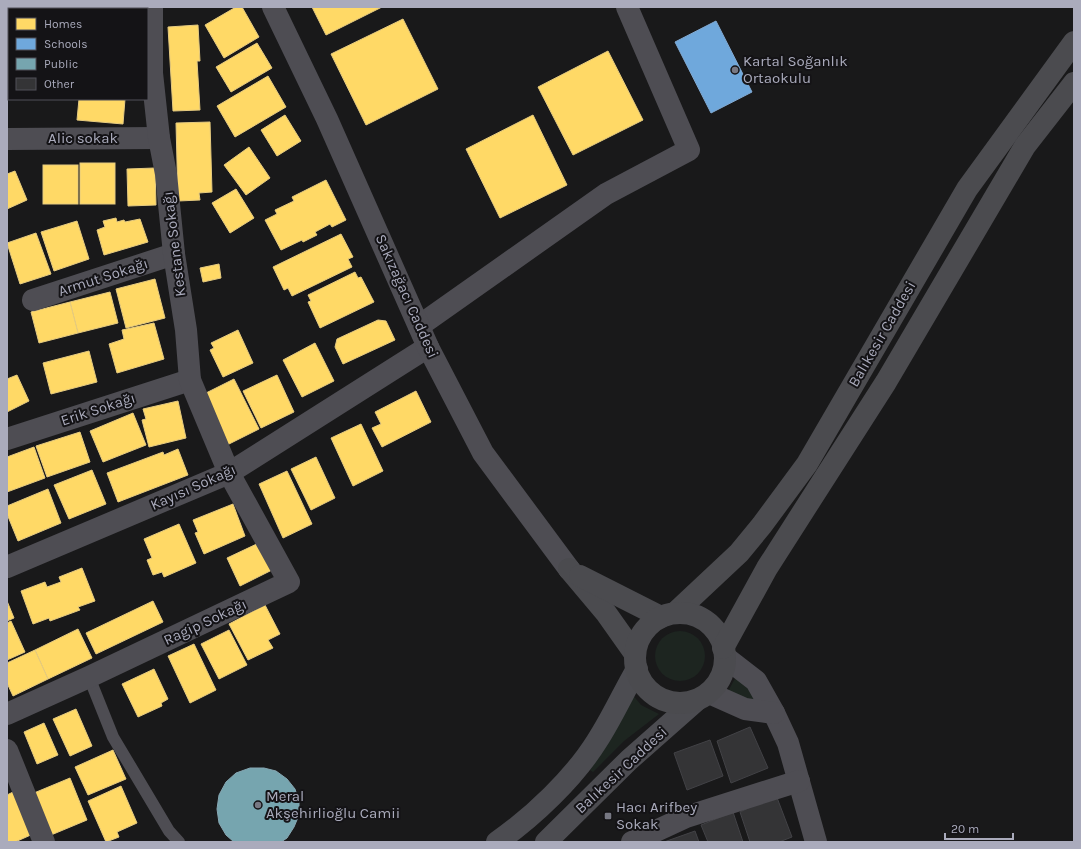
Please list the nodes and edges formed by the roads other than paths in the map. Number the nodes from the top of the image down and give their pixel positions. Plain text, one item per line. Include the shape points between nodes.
1 (152, 7) edge
2 (273, 7) edge
3 (627, 7) edge
4 (1074, 42) edge
5 (1074, 83) edge
6 (159, 138) junction
7 (7, 139) edge
8 (174, 254) junction
9 (33, 300) dead end
10 (419, 326) junction
11 (428, 347) junction
12 (190, 380) junction
13 (7, 439) edge
14 (229, 473) junction
15 (7, 567) edge
16 (569, 569) junction
17 (668, 616) junction
18 (724, 652) junction
19 (636, 662) junction
20 (89, 678) junction
21 (703, 696) junction
22 (774, 713) junction
23 (7, 714) edge
24 (7, 750) edge
25 (799, 781) junction
26 (44, 842) edge
27 (179, 842) edge
28 (497, 842) edge
29 (546, 842) edge
30 (632, 842) edge
31 (816, 842) edge

1 - 6 street, Kestane Sokağı via 152,73
2 - 10 street, Sakızağacı Caddesi via 330,126
3 - 10 street via 689,150 606,194
4 - 17 main road, Balıkesir Caddesi via 967,189 807,464 739,553
5 - 18 main road, Balıkesir Caddesi via 1025,146 886,382 767,568
6 - 7 street, Alic sokak
6 - 8 street, Kestane Sokağı via 166,174
8 - 9 street, Armut Sokağı
8 - 12 street, Kestane Sokağı via 186,330
10 - 11 street, Sakızağacı Caddesi
11 - 14 street, Kayısı Sokağı
11 - 16 street, Sakızağacı Caddesi via 483,454
12 - 13 street, Erik Sokağı
12 - 14 street, Kestane Sokağı
14 - 15 street, Kayısı Sokağı
14 - 20 street, Ragip Sokağı via 289,582
16 - 17 main road via 589,581
16 - 19 main road via 606,613
17 - 18 main road via 690,614 703,619 714,628 722,640
17 - 19 main road via 649,626 644,632 640,639
18 - 21 main road via 724,668 718,682
18 - 22 street via 756,681
19 - 21 main road via 643,683 660,698 683,703
19 - 28 main road, Balıkesir Caddesi via 597,742 571,775 537,809
20 - 23 street, Ragip Sokağı
20 - 27 lane via 113,737 169,831
21 - 22 street via 745,709
21 - 29 main road, Balıkesir Caddesi via 629,760
22 - 25 street via 788,743
24 - 26 street
25 - 30 street via 686,817
25 - 31 street

